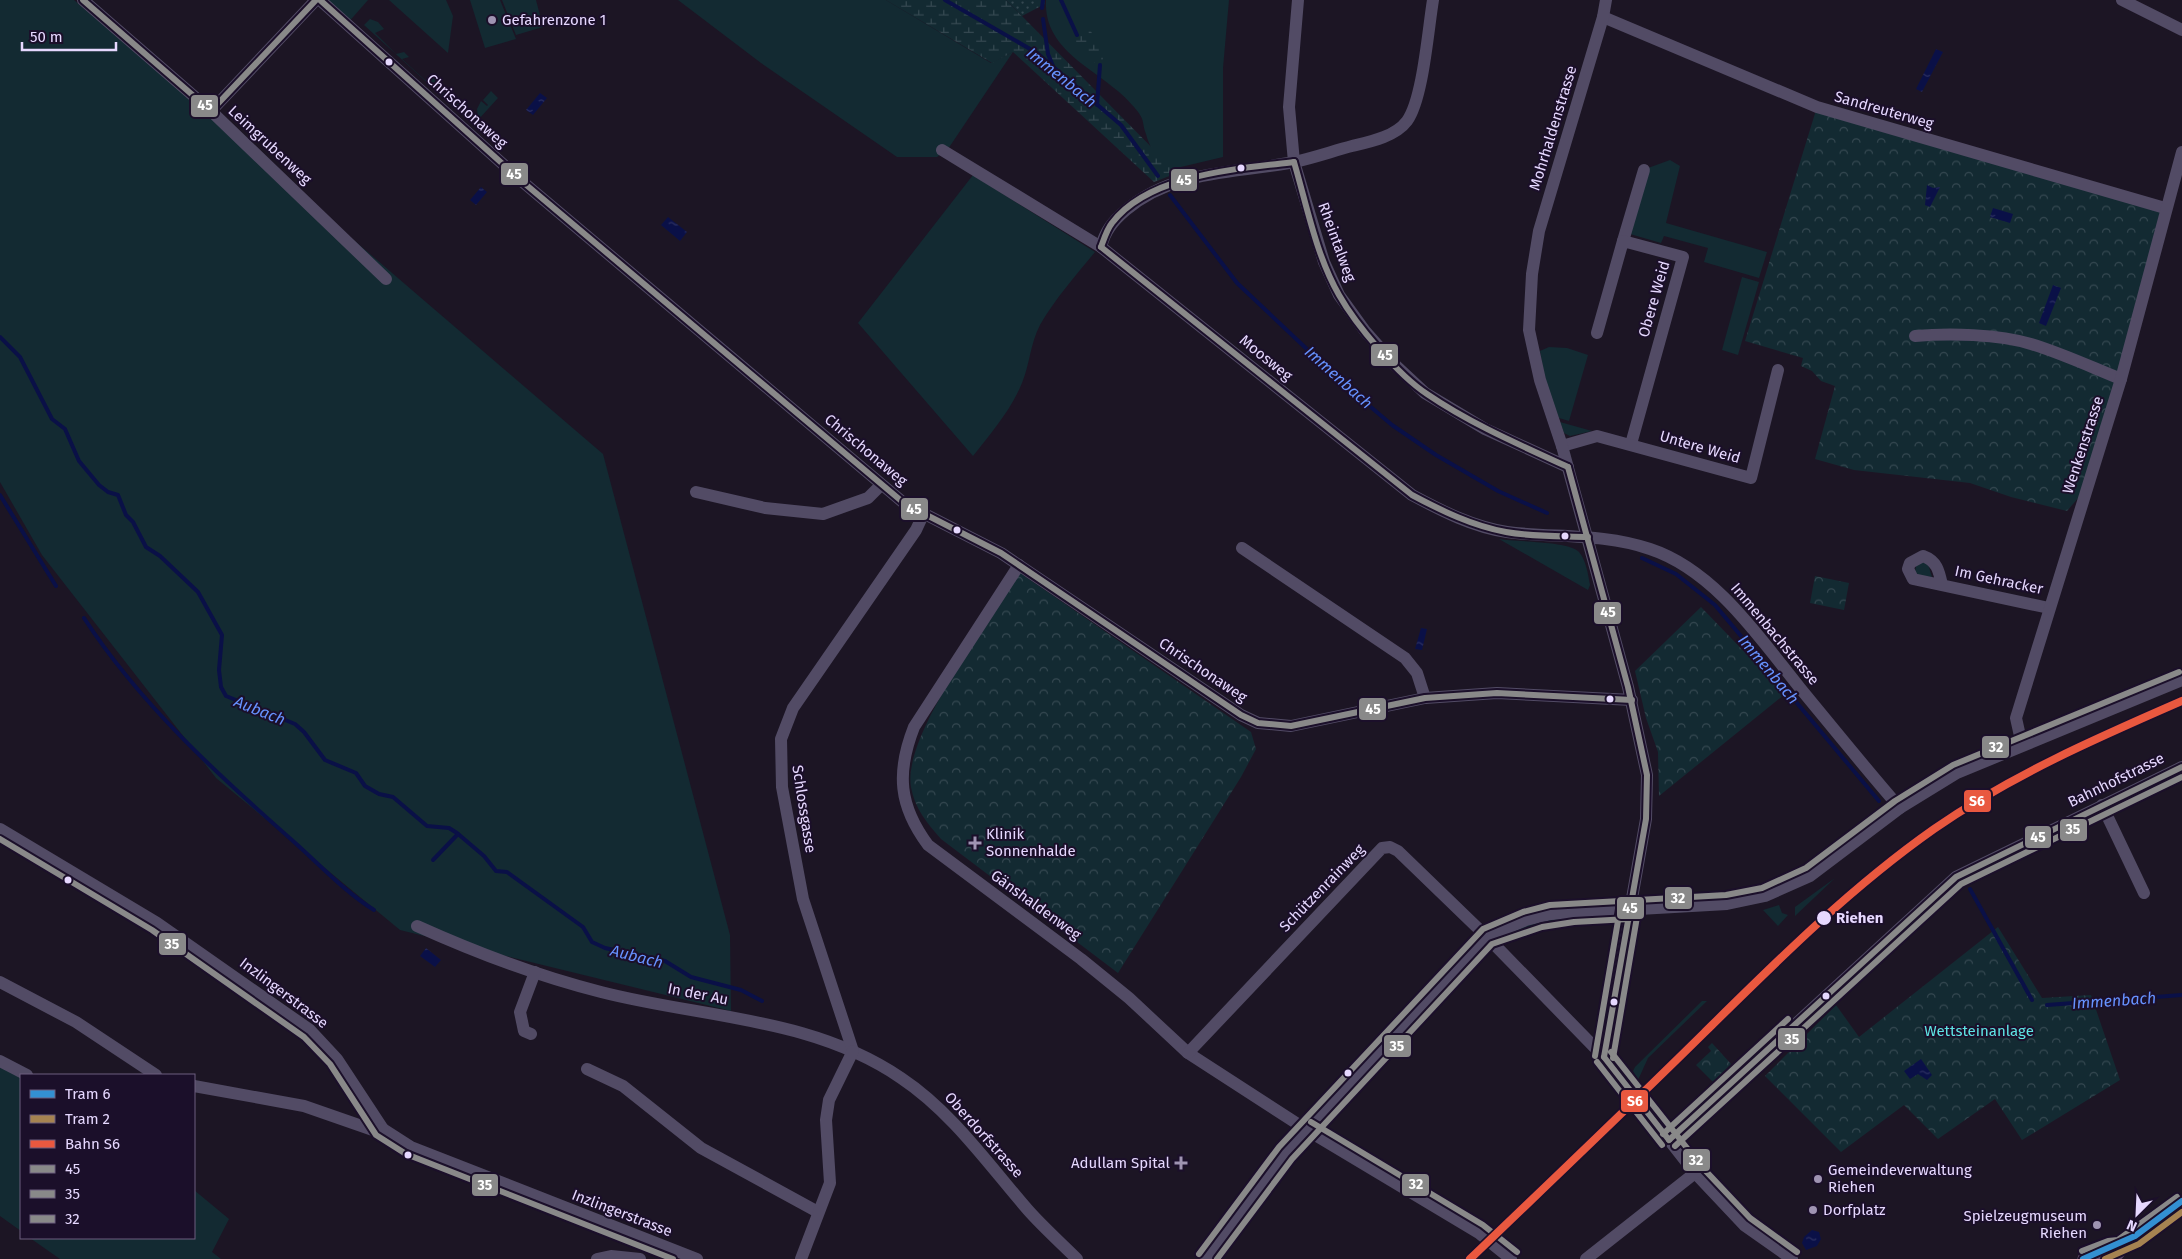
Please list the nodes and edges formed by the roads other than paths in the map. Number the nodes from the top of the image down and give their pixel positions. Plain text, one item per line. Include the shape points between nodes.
1 (83, 0) edge
2 (316, 0) edge
3 (320, 0) edge
4 (1298, 0) edge
5 (1433, 0) edge
6 (1606, 0) edge
7 (2122, 0) edge
8 (1603, 17) junction
9 (2182, 30) edge
10 (211, 111) junction
11 (942, 150) dead end
12 (2182, 152) edge
13 (1294, 162) junction
14 (1644, 170) dead end
15 (2165, 208) junction
16 (1623, 241) junction
17 (1101, 247) junction
18 (386, 279) dead end
19 (1597, 333) dead end
20 (1916, 336) dead end
21 (1778, 370) dead end
22 (2121, 379) junction
23 (1631, 444) junction
24 (1562, 446) junction
25 (1568, 467) junction
26 (881, 485) junction
27 (696, 492) dead end
28 (923, 515) junction
29 (1588, 536) junction
30 (1242, 548) dead end
31 (1019, 565) junction
32 (1942, 585) dead end
33 (2049, 608) junction
34 (2182, 680) edge
35 (1426, 698) junction
36 (1632, 700) junction
37 (2022, 746) junction
38 (2182, 767) edge
39 (2102, 805) junction
40 (1900, 808) junction
41 (0, 829) edge
42 (2144, 893) dead end
43 (1629, 910) junction
44 (417, 926) dead end
45 (1487, 937) junction
46 (535, 972) junction
47 (0, 982) edge
48 (531, 1034) dead end
49 (853, 1051) junction
50 (1188, 1053) junction
51 (1604, 1057) junction
52 (0, 1061) edge
53 (587, 1069) dead end
54 (25, 1074) edge
55 (154, 1074) edge
56 (195, 1086) edge
57 (383, 1129) junction
58 (1307, 1130) junction
59 (1669, 1140) junction
60 (1695, 1173) junction
61 (2182, 1204) edge
62 (818, 1212) junction
63 (2120, 1255) edge
64 (597, 1259) edge
65 (640, 1259) edge
66 (697, 1259) edge
67 (801, 1259) edge
68 (1077, 1259) edge
69 (1206, 1259) edge
70 (1511, 1259) edge
71 (1586, 1259) edge
72 (1792, 1259) edge
73 (2085, 1259) edge

1 - 10 street, Leimgrubenweg
2 - 10 street
3 - 26 street, Chrischonaweg via 516,177
4 - 13 street, Rheintalweg via 1289,106
5 - 13 street via 1417,96 1406,122 1381,138
6 - 8 street, Mohrhaldenstrasse
7 - 9 street
8 - 15 street, Sandreuterweg via 1817,107
8 - 24 street, Mohrhaldenstrasse via 1539,231 1532,274 1529,330 1540,380
10 - 18 street, Leimgrubenweg
11 - 17 street, Moosweg
12 - 15 street, Wenkenstrasse
13 - 17 street via 1174,181 1135,203 1113,221
13 - 25 street, Rheintalweg via 1324,262 1339,296 1365,331 1413,382 1447,407 1484,429
14 - 16 street
15 - 22 street, Wenkenstrasse
16 - 19 street
16 - 23 street, Obere Weid via 1683,258
17 - 29 street, Moosweg via 1412,495 1469,522 1505,532
20 - 22 street via 2000,338 2030,344
21 - 23 street, Untere Weid via 1751,478
22 - 33 street, Wenkenstrasse
23 - 24 street, Untere Weid via 1597,436
24 - 25 street, Mohrhaldenstrasse
25 - 29 street, Mohrhaldenstrasse
26 - 27 street via 868,498 823,514 765,508
26 - 28 street, Chrischonaweg
28 - 31 street, Chrischonaweg via 984,543
28 - 49 street, Schlossgasse via 916,530 793,708 781,739 782,787 803,899
29 - 36 street, Mohrhaldenstrasse
29 - 40 street, Immenbachstrasse via 1649,549 1698,574 1735,611
30 - 35 street via 1405,658 1417,673
31 - 35 street, Chrischonaweg via 1226,705 1258,723 1291,726
31 - 50 street, Gänshaldenweg via 914,727 901,774 904,797 915,827 928,845 1081,959
32 - 33 street, Im Gehracker
33 - 37 street, Wenkenstrasse via 2016,718
34 - 37 street
35 - 36 street, Chrischonaweg via 1497,693
36 - 43 street, Mohrhaldenstrasse via 1647,775 1646,819
37 - 40 street via 1957,773
38 - 39 street, Bahnhofstrasse
39 - 42 street
39 - 59 street, Bahnhofstrasse via 1956,877
40 - 43 street via 1810,876 1765,896 1727,904
41 - 57 street, Inzlingerstrasse via 157,923 310,1030 337,1059
43 - 45 street via 1551,914 1526,920
43 - 51 street, Mohrhaldenstrasse
44 - 46 street, In der Au via 490,959
45 - 50 street, Schützenrainweg via 1398,851 1382,848
45 - 51 street
45 - 58 street
46 - 48 street via 520,1012 524,1031
46 - 49 street, In der Au via 602,992 783,1026
47 - 55 street via 76,1022
49 - 62 street via 829,1100 826,1120 830,1183
49 - 68 street, Oberdorfstrasse via 900,1076 939,1108 1029,1211
50 - 58 street, Gänshaldenweg
51 - 59 street
52 - 54 street
53 - 62 street via 623,1086 701,1148
56 - 57 street via 304,1106 373,1130
57 - 66 street, Inzlingerstrasse via 411,1147
58 - 69 street via 1284,1154
58 - 70 street, Gänshaldenweg via 1479,1233
59 - 60 street
60 - 71 street
60 - 72 street via 1744,1225
61 - 63 main road
62 - 67 street
63 - 73 main road via 2110,1250
64 - 65 street via 611,1256

